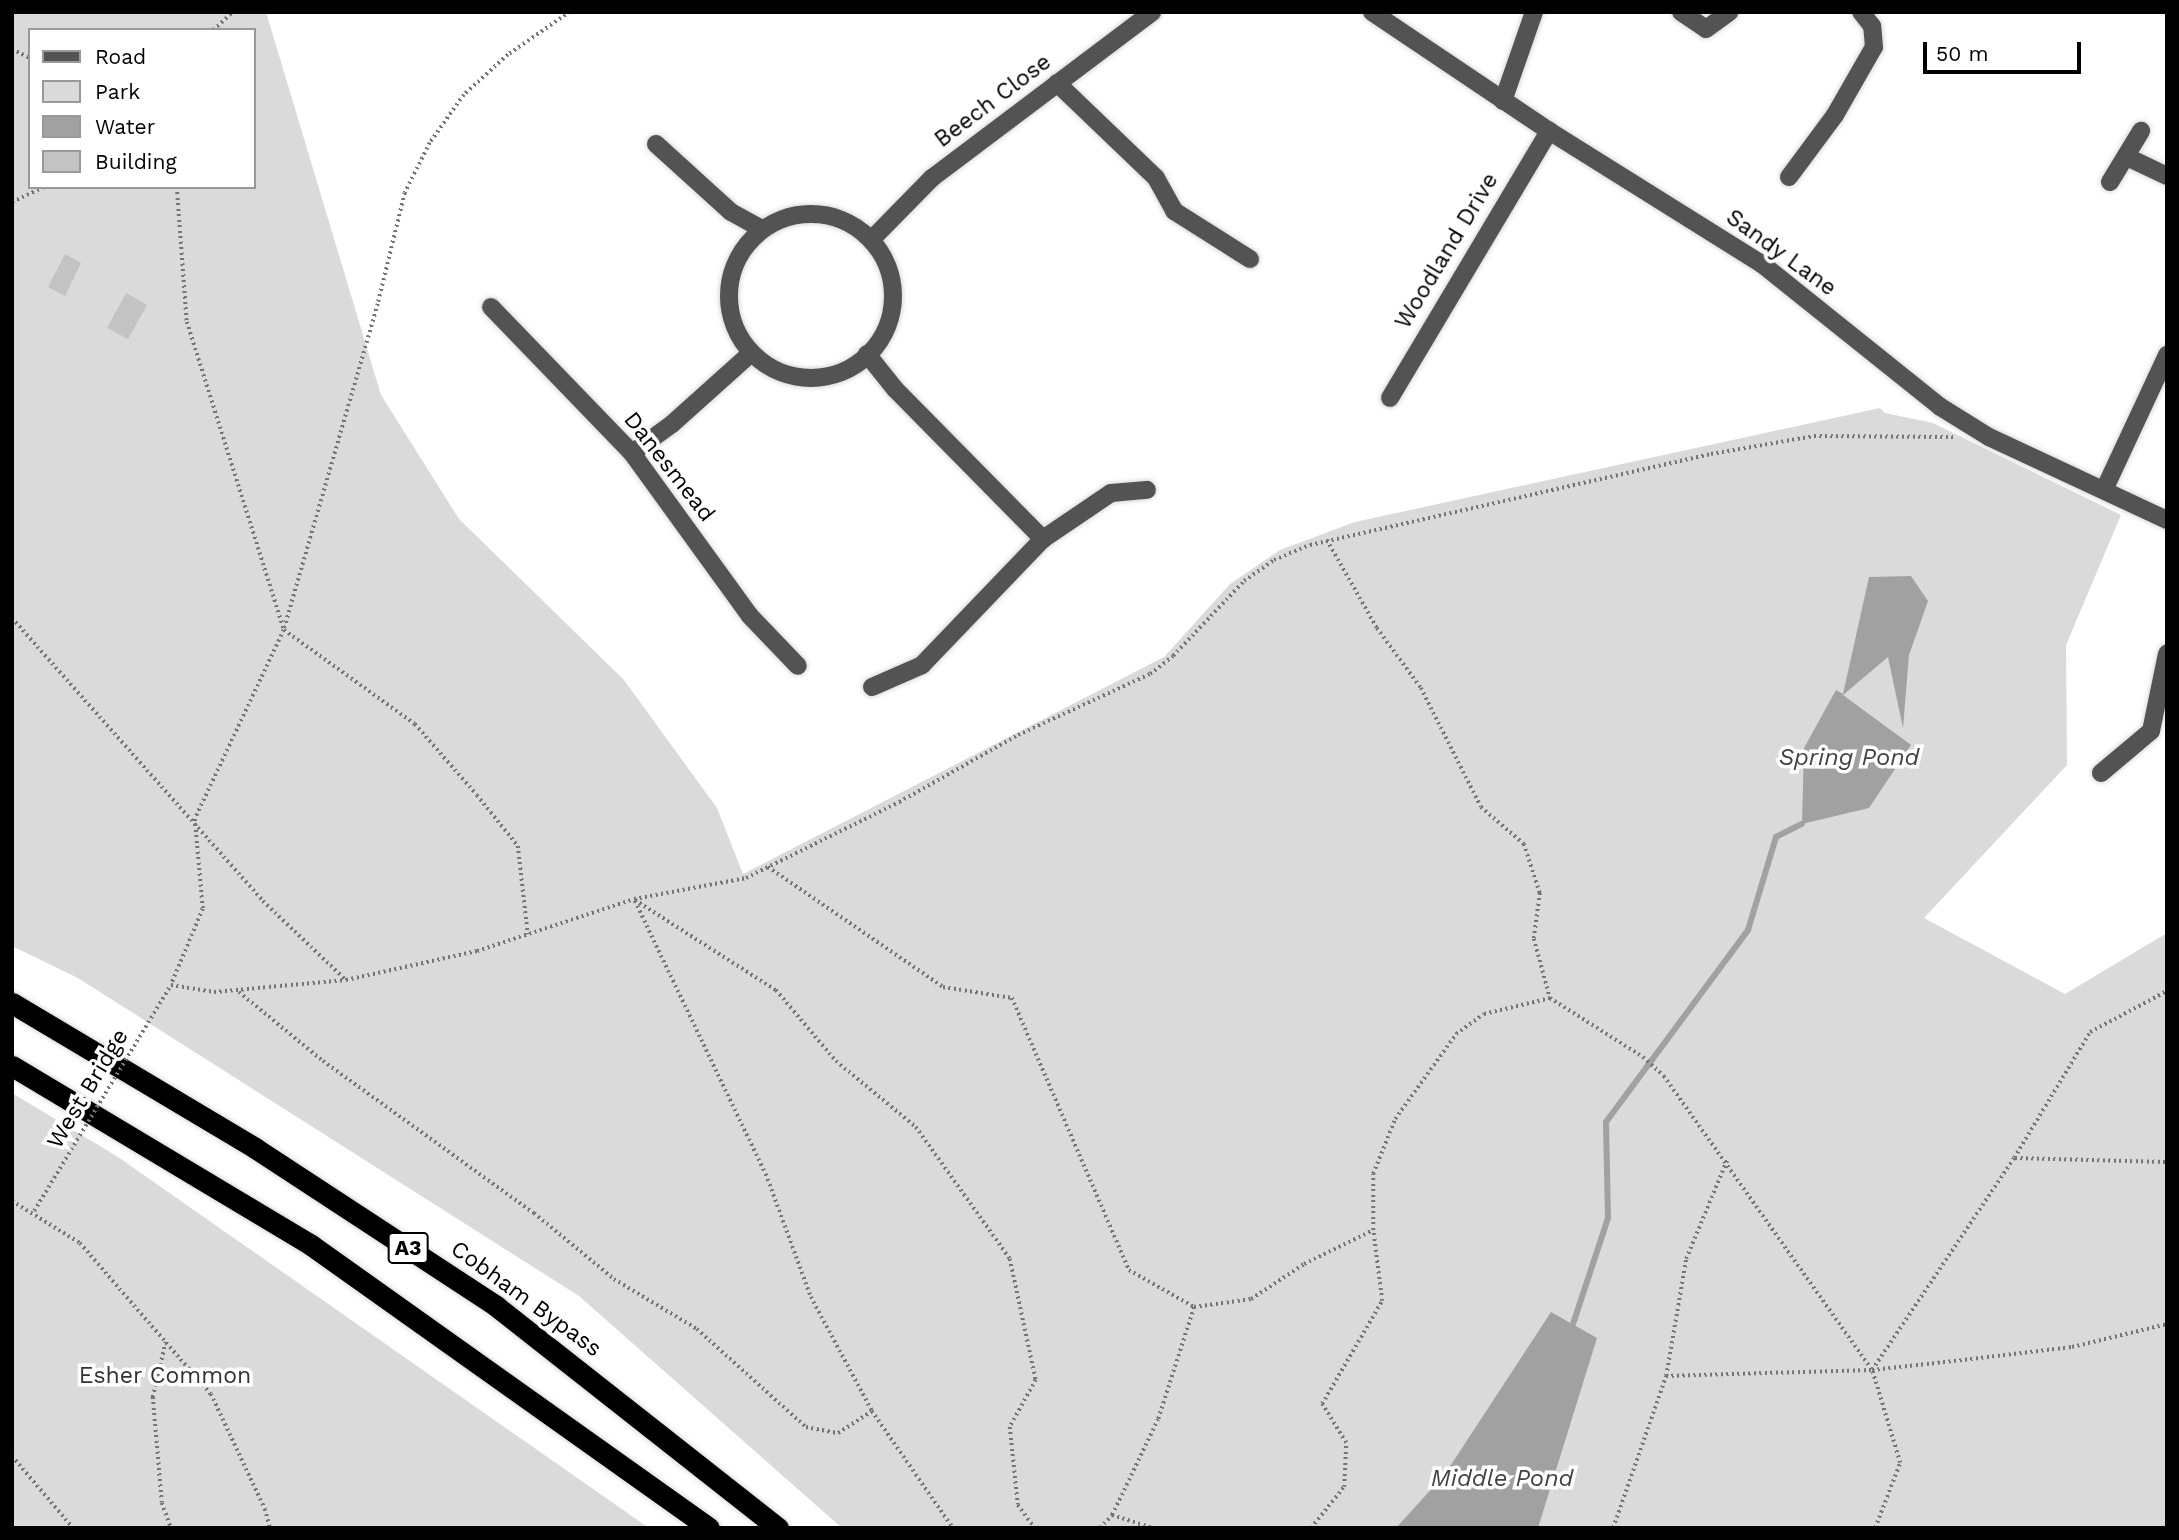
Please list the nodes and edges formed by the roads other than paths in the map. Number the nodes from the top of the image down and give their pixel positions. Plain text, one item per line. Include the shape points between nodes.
1 (1152, 12) edge
2 (1372, 12) edge
3 (1534, 12) edge
4 (1681, 12) edge
5 (1729, 12) edge
6 (1861, 12) edge
7 (1056, 83) junction
8 (1503, 101) junction
9 (1549, 131) junction
10 (2141, 131) dead end
11 (656, 144) dead end
12 (2127, 157) junction
13 (2167, 176) edge
14 (1789, 177) dead end
15 (2110, 182) dead end
16 (762, 229) junction
17 (872, 239) junction
18 (1250, 259) dead end
19 (491, 307) dead end
20 (751, 353) junction
21 (867, 354) junction
22 (2167, 355) edge
23 (1390, 398) dead end
24 (632, 453) junction
25 (2105, 488) junction
26 (1147, 490) dead end
27 (2167, 520) edge
28 (1043, 539) junction
29 (2167, 653) edge
30 (798, 666) dead end
31 (872, 687) dead end
32 (2101, 773) dead end
33 (12, 1003) edge
34 (12, 1066) edge
35 (709, 1528) edge
36 (778, 1528) edge

1 - 7 street, Beech Close
2 - 8 street, Sandy Lane
3 - 8 street
4 - 5 street via 1706,29
6 - 14 street via 1871,26 1874,47 1835,115
7 - 17 street, Beech Close via 932,178
7 - 18 street via 1156,178 1174,211
8 - 9 street, Sandy Lane
9 - 23 street, Woodland Drive via 1471,255
9 - 25 street, Sandy Lane via 1762,264 1900,377 1989,437
10 - 12 street
11 - 16 street via 731,212
12 - 13 street
12 - 15 street
16 - 17 street via 805,213 846,220
16 - 20 street via 738,257 728,299 731,316
17 - 21 street via 888,264 893,313 883,338
19 - 24 street, Danesmead
20 - 21 street via 778,372 815,379 853,368
20 - 24 street via 672,424
21 - 28 street via 895,389
22 - 25 street
24 - 30 street, Danesmead via 750,616
25 - 27 street, Sandy Lane
26 - 28 street via 1111,493
28 - 31 street via 922,665
29 - 32 street via 2151,731
33 - 36 highway, Cobham Bypass / A3 via 255,1148 496,1306
34 - 35 highway, A3 via 311,1245

